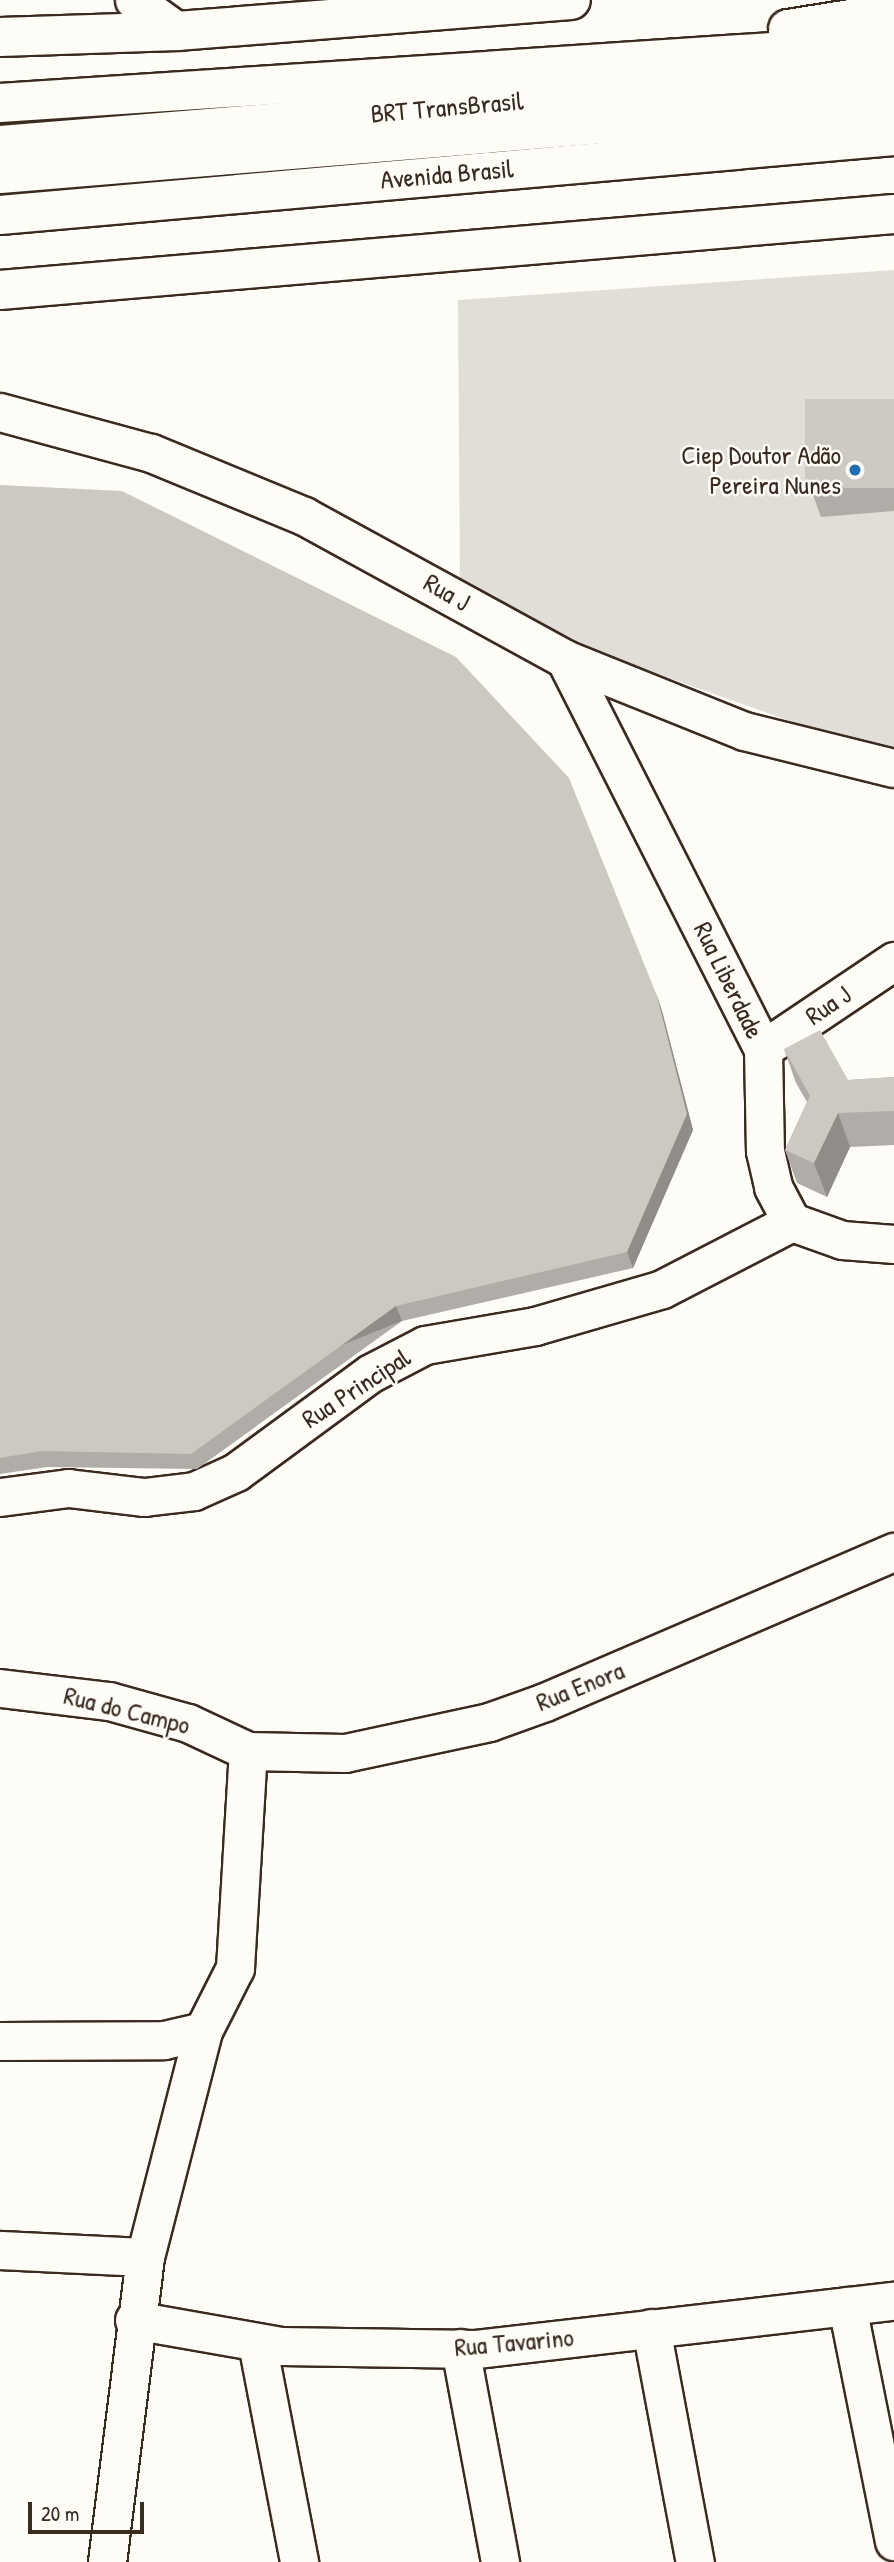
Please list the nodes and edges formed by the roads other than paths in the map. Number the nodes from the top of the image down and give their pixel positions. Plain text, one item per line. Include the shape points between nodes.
1 (134, 0) edge
2 (571, 0) edge
3 (894, 12) edge
4 (177, 31) junction
5 (0, 37) edge
6 (894, 44) edge
7 (593, 63) junction
8 (894, 71) edge
9 (894, 100) edge
10 (0, 103) edge
11 (894, 135) edge
12 (0, 144) edge
13 (0, 174) edge
14 (894, 214) edge
15 (0, 215) edge
16 (0, 290) edge
17 (0, 412) edge
18 (565, 659) junction
19 (894, 768) edge
20 (894, 961) edge
21 (763, 1049) junction
22 (792, 1222) junction
23 (894, 1244) edge
24 (0, 1497) edge
25 (894, 1552) edge
26 (0, 1688) edge
27 (248, 1751) junction
28 (203, 2032) junction
29 (0, 2042) edge
30 (0, 2250) edge
31 (145, 2257) junction
32 (894, 2301) edge
33 (847, 2306) junction
34 (134, 2320) junction
35 (651, 2328) junction
36 (257, 2343) junction
37 (460, 2348) junction
38 (894, 2541) edge
39 (107, 2562) edge
40 (299, 2562) edge
41 (500, 2562) edge
42 (695, 2562) edge

1 - 4 street
2 - 4 highway
3 - 7 highway
4 - 5 highway
6 - 7 highway
7 - 10 highway
8 - 12 street, BRT TransBrasil
9 - 13 street, BRT TransBrasil
11 - 15 highway, Avenida Brasil
14 - 16 highway
17 - 18 street, Rua J via 151,453 304,516
18 - 19 street, Rua J via 744,732
18 - 21 street, Rua Liberdade
20 - 21 street, Rua J
21 - 22 street, Rua Liberdade via 765,1151 774,1187
22 - 23 street via 842,1240
22 - 24 street, Rua Principal via 662,1289 535,1326 425,1345 371,1373 236,1472 194,1491 145,1497 68,1488
25 - 27 street, Rua Enora via 489,1722 345,1753
26 - 27 street, Rua do Campo via 109,1701 188,1723
27 - 28 street via 236,1968
28 - 29 street via 164,2040
28 - 31 street
30 - 31 street
31 - 34 street
32 - 33 street, Rua Tavarino
33 - 35 street, Rua Tavarino
33 - 38 street
34 - 36 street, Rua Tavarino
34 - 39 street
35 - 37 street, Rua Tavarino
35 - 42 street
36 - 37 street, Rua Tavarino
36 - 40 street
37 - 41 street

